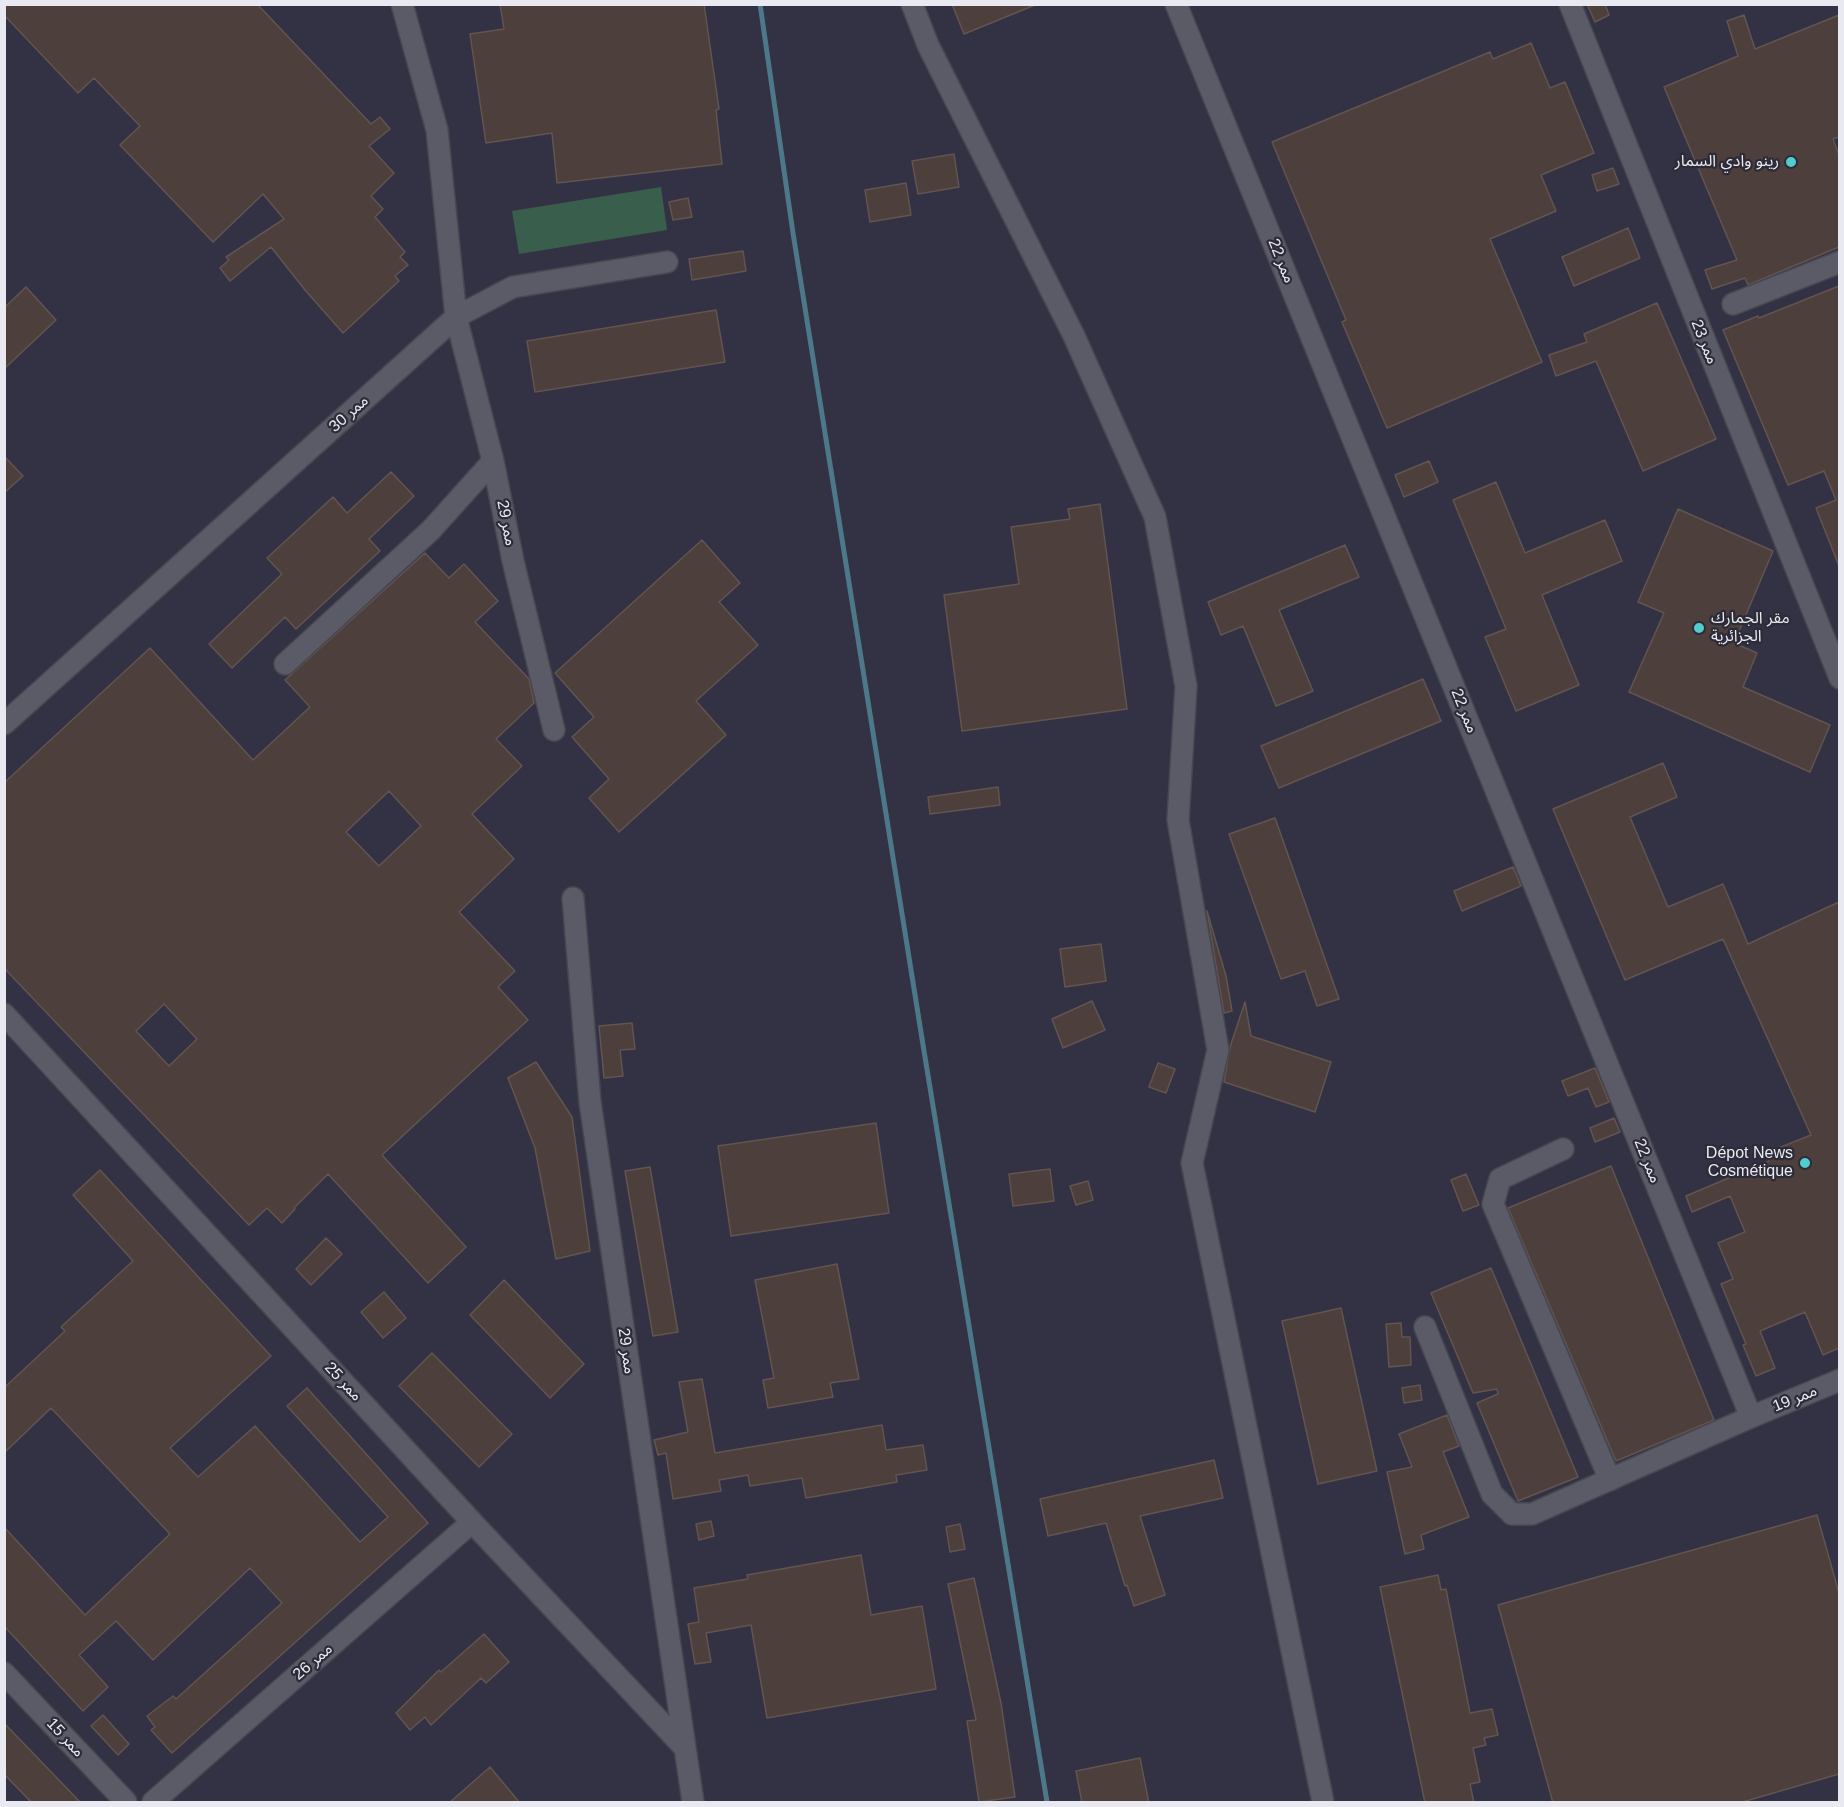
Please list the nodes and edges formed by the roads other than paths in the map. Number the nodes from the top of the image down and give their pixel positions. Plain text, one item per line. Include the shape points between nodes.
1 (402, 4) edge
2 (912, 4) edge
3 (1176, 4) edge
4 (1570, 4) edge
5 (667, 262) dead end
6 (1839, 262) edge
7 (1733, 304) dead end
8 (456, 317) junction
9 (493, 461) junction
10 (285, 664) dead end
11 (1839, 678) edge
12 (4, 724) edge
13 (554, 730) dead end
14 (573, 898) dead end
15 (4, 1014) edge
16 (1563, 1149) dead end
17 (1425, 1327) dead end
18 (1839, 1380) edge
19 (1751, 1417) junction
20 (1610, 1480) junction
21 (472, 1522) junction
22 (4, 1673) edge
23 (684, 1748) junction
24 (126, 1803) edge
25 (153, 1803) edge
26 (693, 1803) edge
27 (1323, 1803) edge

1 - 8 lane via 437,130
2 - 27 lane via 928,45 1074,336 1155,517 1186,686 1178,820 1218,1050 1192,1163
3 - 19 lane, ممر 22
4 - 11 lane, ممر 23
5 - 8 lane, ممر 30 via 513,287
6 - 7 lane
8 - 9 lane, ممر 29
8 - 12 lane, ممر 30
9 - 10 lane via 431,530
9 - 13 lane, ممر 29
14 - 23 lane, ممر 29 via 590,1102
15 - 21 lane, ممر 25
16 - 20 lane via 1500,1179 1493,1204
17 - 20 lane, ممر 19 via 1492,1494 1512,1514 1532,1514
18 - 19 lane, ممر 19
19 - 20 lane, ممر 19
21 - 23 lane, ممر 25
21 - 25 lane, ممر 26
22 - 24 lane, ممر 15
23 - 26 lane, ممر 29

